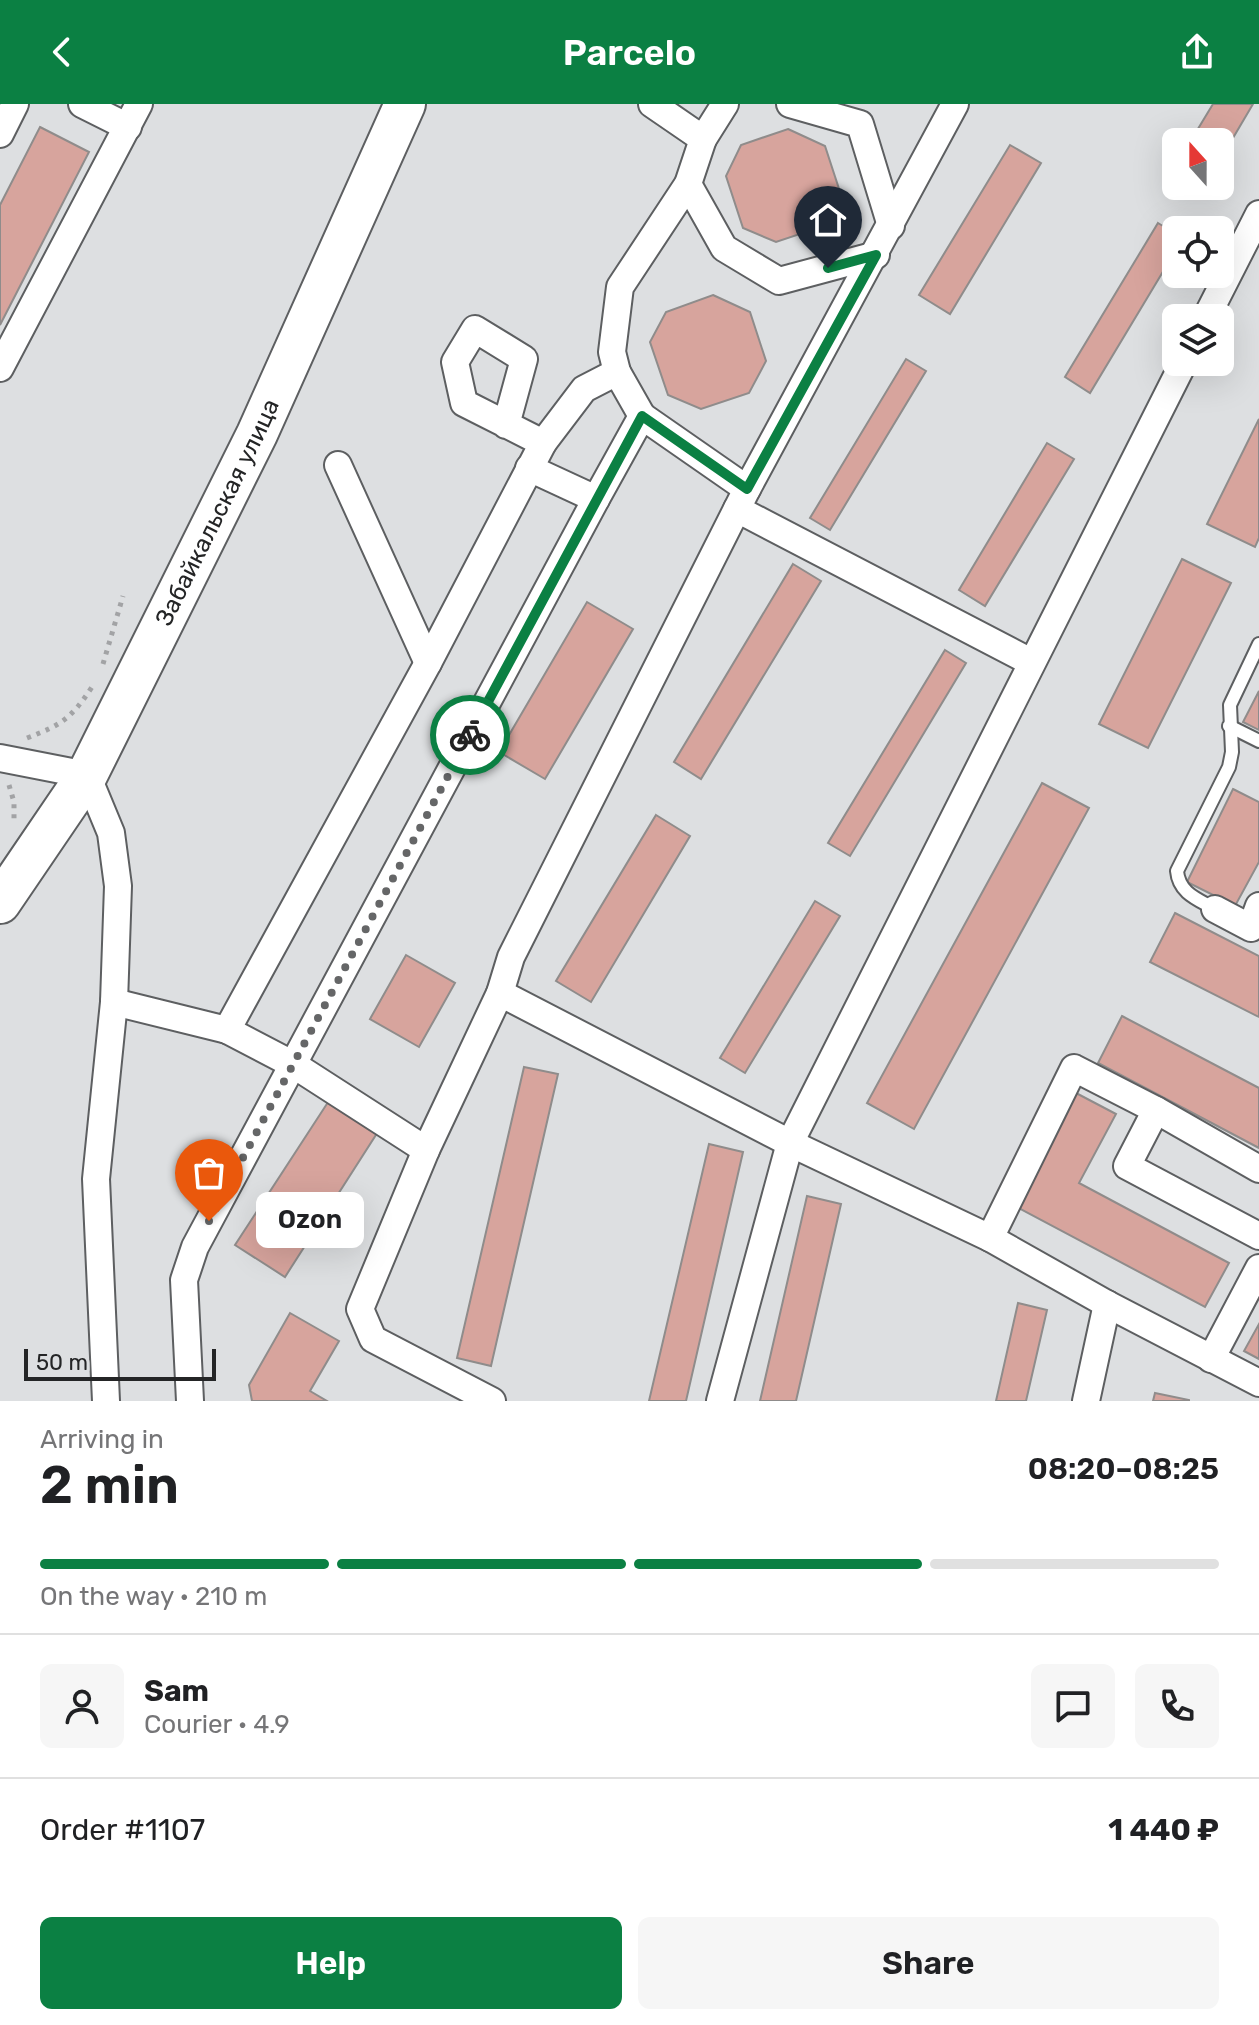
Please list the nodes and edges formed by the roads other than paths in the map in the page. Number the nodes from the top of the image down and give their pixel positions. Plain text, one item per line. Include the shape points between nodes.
1 (15, 104) edge
2 (82, 104) edge
3 (652, 104) edge
4 (725, 104) edge
5 (790, 104) edge
6 (955, 104) edge
7 (403, 105) edge
8 (134, 115) edge
9 (0, 134) edge
10 (703, 139) junction
11 (688, 184) junction
12 (1259, 214) edge
13 (891, 226) junction
14 (876, 255) junction
15 (1213, 304) edge
16 (0, 368) edge
17 (617, 372) junction
18 (1177, 376) edge
19 (642, 416) junction
20 (506, 425) dead end
21 (543, 443) junction
22 (338, 465) dead end
23 (529, 468) junction
24 (596, 499) junction
25 (742, 499) junction
26 (1259, 644) edge
27 (1031, 662) junction
28 (428, 663) junction
29 (1229, 726) junction
30 (1259, 741) edge
31 (0, 758) edge
32 (87, 775) junction
33 (0, 903) edge
34 (1215, 909) joint
35 (1256, 922) edge
36 (500, 993) junction
37 (114, 1002) junction
38 (227, 1030) junction
39 (294, 1065) junction
40 (1156, 1110) junction
41 (790, 1143) junction
42 (426, 1150) junction
43 (1259, 1169) edge
44 (1259, 1236) edge
45 (990, 1238) junction
46 (1259, 1268) edge
47 (1107, 1304) junction
48 (1211, 1359) junction
49 (1259, 1383) edge
50 (106, 1401) edge
51 (190, 1401) edge
52 (492, 1401) edge
53 (720, 1401) edge
54 (1086, 1401) edge

1 - 9 street
2 - 8 street
3 - 10 street
4 - 10 street
5 - 13 street via 860,124
6 - 13 street
7 - 32 main road, Забайкальская улица via 257,434
8 - 16 street
10 - 11 street
11 - 14 street via 724,248 779,281
11 - 17 street via 620,287 612,352
12 - 15 street
13 - 14 street
14 - 25 street
17 - 19 street
17 - 21 street via 584,389
18 - 27 street
19 - 24 street
19 - 25 street
20 - 21 street
21 - 23 street
22 - 28 street
23 - 24 street
23 - 28 street
24 - 39 street
25 - 27 street
25 - 36 street via 511,957
26 - 29 lane via 1231,699
27 - 41 street
28 - 38 street
29 - 30 lane
29 - 34 lane via 1229,767 1177,871 1187,893
31 - 32 street
32 - 33 main road, Забайкальская улица
32 - 37 street via 111,833 118,886
34 - 35 street
36 - 41 street
36 - 42 street
37 - 38 street
37 - 50 street via 96,1179
38 - 39 street
39 - 42 street
39 - 51 street via 195,1247 184,1280
40 - 43 street
40 - 44 street via 1127,1166
40 - 45 street via 1074,1068
41 - 45 street
41 - 53 street
42 - 52 street via 360,1309 373,1339
45 - 47 street
46 - 48 street
47 - 48 street
47 - 54 street
48 - 49 street

